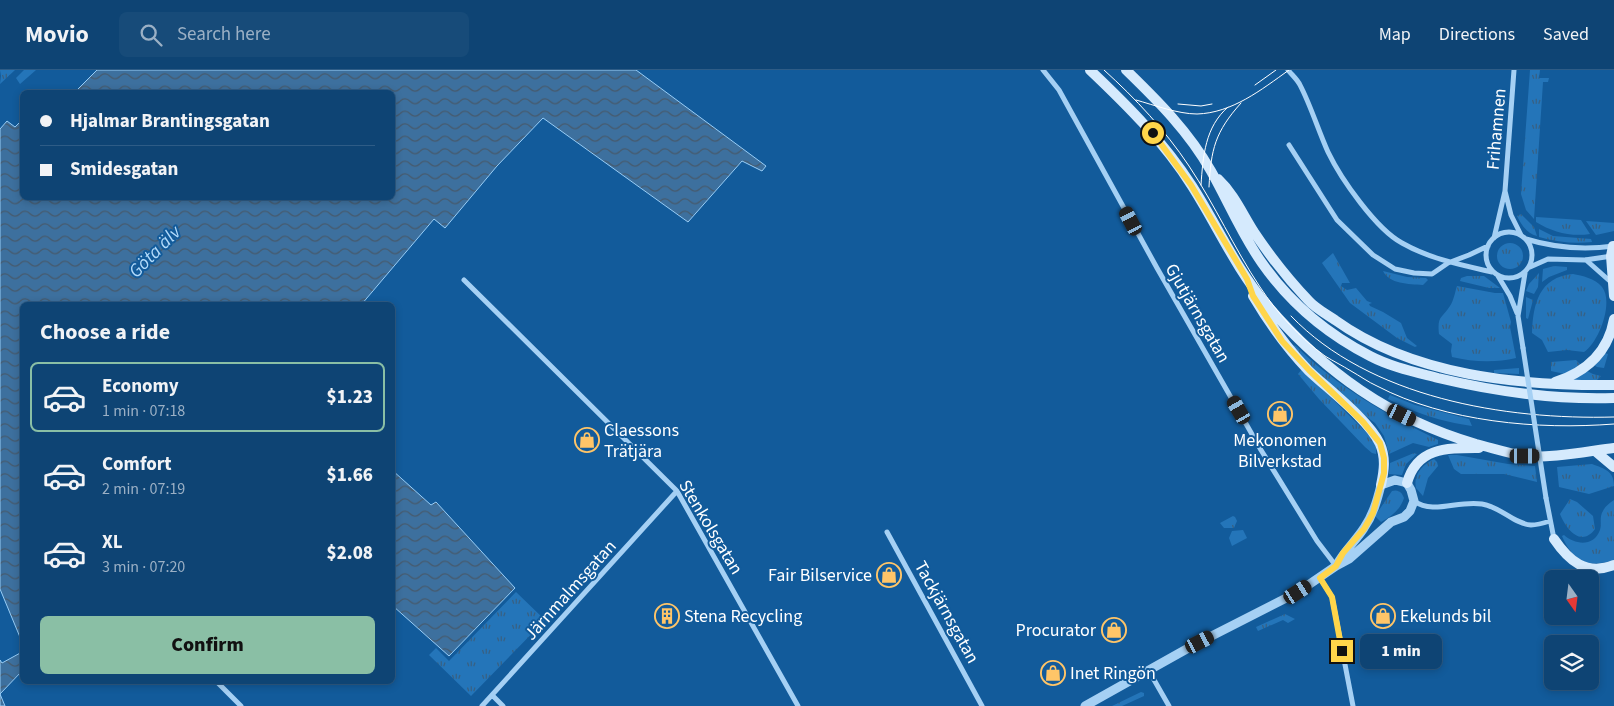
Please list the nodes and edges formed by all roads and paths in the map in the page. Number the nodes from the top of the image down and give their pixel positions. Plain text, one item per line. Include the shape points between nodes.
1 (1043, 70) edge
2 (1090, 70) edge
3 (1126, 70) edge
4 (1288, 70) edge
5 (1514, 70) edge
6 (1289, 145) dead end
7 (1211, 171) junction
8 (1505, 191) junction
9 (1521, 235) junction
10 (1494, 238) junction
11 (1526, 239) junction
12 (1488, 246) junction
13 (1613, 250) edge
14 (1586, 260) junction
15 (1448, 262) junction
16 (1530, 267) junction
17 (1492, 272) junction
18 (1525, 273) junction
19 (1498, 276) junction
20 (1247, 279) junction
21 (464, 280) dead end
22 (1613, 284) junction
23 (1614, 296) edge
24 (1518, 316) junction
25 (1614, 319) edge
26 (1551, 384) junction
27 (1614, 385) edge
28 (1614, 398) edge
29 (1614, 448) edge
30 (1492, 449) junction
31 (1595, 451) junction
32 (1614, 467) edge
33 (1407, 483) junction
34 (1381, 485) junction
35 (677, 491) junction
36 (1414, 501) junction
37 (1550, 521) junction
38 (887, 532) dead end
39 (1554, 539) joint
40 (1614, 565) edge
41 (1336, 566) junction
42 (1320, 578) junction
43 (1149, 671) junction
44 (219, 684) edge
45 (493, 696) junction
46 (241, 706) edge
47 (482, 706) edge
48 (504, 706) edge
49 (798, 706) edge
50 (982, 706) edge
51 (1085, 706) edge
52 (1169, 706) edge
53 (1353, 706) edge

1 - 41 street, Gjutjärnsgatan via 1059,90 1261,450
2 - 20 main road via 1172,156
3 - 7 main road via 1185,133
4 - 15 street via 1299,83 1329,153 1352,191 1375,220 1400,242
5 - 8 street, Frihamnen
6 - 15 street via 1337,220 1373,255 1395,269 1414,273 1432,274
7 - 26 main road via 1230,191 1282,271 1310,302 1346,328 1373,344 1434,367
7 - 28 main road via 1260,261 1275,281 1300,308 1353,347 1392,365 1498,391 1551,398
8 - 9 street, Frihamnen via 1511,215
8 - 10 street, Frihamnen
9 - 10 street via 1507,232
9 - 11 street
10 - 12 street
11 - 13 street via 1555,246
11 - 16 street via 1533,252
12 - 15 street
12 - 17 street via 1486,259
13 - 14 street
13 - 22 main road
14 - 16 street via 1548,259
14 - 22 street
15 - 17 street
16 - 18 street
17 - 19 street
18 - 19 street via 1512,279
18 - 24 street
19 - 24 street
20 - 30 main road via 1301,341 1344,379 1386,408 1417,423
20 - 34 main road via 1253,296 1282,341 1376,438 1384,458
21 - 35 street, Stenkolsgatan
22 - 23 main road
24 - 37 street, bridge
25 - 26 main road via 1606,343 1590,364
26 - 27 main road
29 - 31 main road
30 - 31 main road via 1525,456
30 - 33 main road via 1441,449 1413,467
31 - 32 main road
33 - 34 street via 1395,480
33 - 36 street
34 - 41 street via 1373,513
35 - 45 street, Järnmalmsgatan
35 - 49 street, Stenkolsgatan
36 - 37 street via 1430,508 1460,503 1480,504 1494,507 1528,524
36 - 41 street via 1404,517 1391,522 1349,559
37 - 39 street
38 - 50 street, Tackjärnsgatan
39 - 40 main road via 1579,565 1598,569
41 - 42 street
42 - 43 street
42 - 53 street via 1332,597
43 - 51 street
43 - 52 street
44 - 46 street
45 - 47 street, Järnmalmsgatan
45 - 48 street

